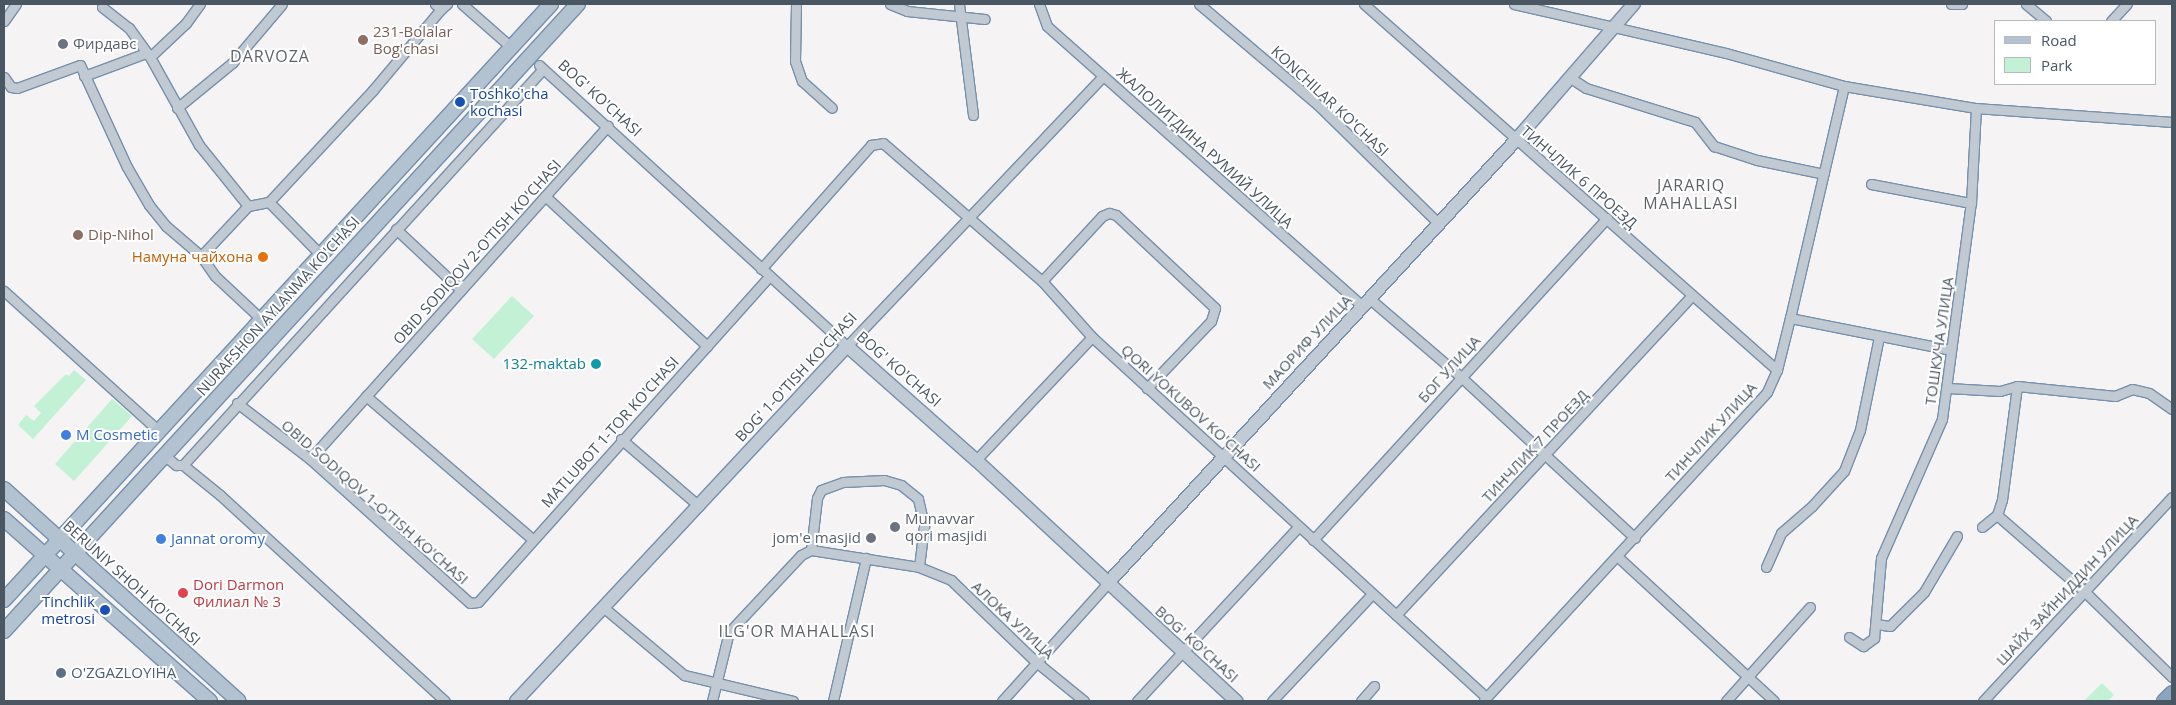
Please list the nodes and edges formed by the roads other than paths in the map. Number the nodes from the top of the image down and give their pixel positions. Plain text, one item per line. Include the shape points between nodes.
1 (16, 4) edge
2 (200, 4) edge
3 (269, 4) edge
4 (462, 4) edge
5 (551, 4) edge
6 (578, 4) edge
7 (796, 4) edge
8 (890, 4) edge
9 (959, 4) edge
10 (1039, 4) edge
11 (1199, 4) edge
12 (1364, 4) edge
13 (1514, 4) edge
14 (1634, 4) edge
15 (1951, 4) edge
16 (1962, 4) edge
17 (2026, 4) edge
18 (2127, 4) edge
19 (441, 5) edge
20 (102, 7) dead end
21 (280, 7) edge
22 (5, 16) edge
23 (961, 16) junction
24 (986, 19) dead end
25 (2045, 20) edge
26 (2112, 20) edge
27 (1613, 27) junction
28 (511, 47) junction
29 (148, 55) junction
30 (84, 76) junction
31 (1103, 76) junction
32 (4, 77) edge
33 (1570, 77) junction
34 (1844, 86) junction
35 (177, 108) junction
36 (832, 108) dead end
37 (1976, 108) junction
38 (972, 114) dead end
39 (2172, 122) edge
40 (608, 126) junction
41 (1516, 140) junction
42 (1824, 174) junction
43 (1871, 184) dead end
44 (545, 196) junction
45 (269, 202) junction
46 (1971, 203) junction
47 (248, 206) junction
48 (966, 217) junction
49 (1607, 218) junction
50 (1438, 223) junction
51 (396, 230) junction
52 (337, 234) junction
53 (352, 249) junction
54 (319, 254) junction
55 (201, 256) junction
56 (761, 269) junction
57 (769, 276) junction
58 (1042, 281) junction
59 (461, 290) junction
60 (4, 292) edge
61 (1692, 295) junction
62 (1367, 303) junction
63 (260, 318) junction
64 (1790, 318) junction
65 (1092, 337) junction
66 (1879, 337) junction
67 (707, 346) junction
68 (847, 346) junction
69 (1951, 350) junction
70 (214, 369) junction
71 (1777, 370) junction
72 (1461, 377) junction
73 (230, 383) junction
74 (2017, 386) junction
75 (1148, 388) junction
76 (1948, 388) junction
77 (366, 396) junction
78 (237, 403) junction
79 (2172, 409) edge
80 (158, 430) junction
81 (621, 439) junction
82 (164, 455) junction
83 (1224, 455) junction
84 (1546, 455) junction
85 (310, 459) junction
86 (976, 460) junction
87 (182, 465) junction
88 (4, 489) edge
89 (2172, 497) edge
90 (699, 506) junction
91 (1997, 514) junction
92 (4, 519) edge
93 (1298, 527) junction
94 (1982, 528) dead end
95 (1957, 536) dead end
96 (1635, 538) junction
97 (532, 539) junction
98 (59, 540) junction
99 (1313, 540) junction
100 (811, 550) junction
101 (74, 554) junction
102 (44, 556) junction
103 (1618, 557) junction
104 (866, 558) junction
105 (919, 567) junction
106 (1766, 567) dead end
107 (60, 570) junction
108 (1107, 584) junction
109 (2084, 591) junction
110 (1372, 594) junction
111 (4, 600) edge
112 (470, 603) joint
113 (603, 607) junction
114 (1810, 607) dead end
115 (1396, 615) junction
116 (1876, 624) junction
117 (4, 631) edge
118 (1849, 637) dead end
119 (1182, 652) junction
120 (1035, 661) junction
121 (1749, 677) junction
122 (2172, 677) edge
123 (716, 684) junction
124 (1374, 686) dead end
125 (2172, 693) edge
126 (1484, 699) edge
127 (210, 701) edge
128 (239, 701) edge
129 (445, 701) edge
130 (516, 701) edge
131 (712, 701) edge
132 (793, 701) edge
133 (833, 701) edge
134 (1002, 701) edge
135 (1084, 701) edge
136 (1138, 701) edge
137 (1236, 701) edge
138 (1272, 701) edge
139 (1361, 701) edge
140 (1726, 701) edge
141 (1774, 701) edge
142 (1983, 701) edge
143 (2164, 701) edge

1 - 22 street
2 - 29 street via 186,23
3 - 21 street
4 - 28 street
5 - 28 main road, NURAFSHON AYLANMA KO'CHASI
6 - 53 main road, NURAFSHON AYLANMA KO'CHASI
7 - 36 street via 795,62 802,81
8 - 23 street via 907,11
9 - 23 street
10 - 31 street, ЖАЛОЛИТДИНА РУМИЙ УЛИЦА via 1047,26
11 - 50 street, KONCHILAR KO'CHASI via 1317,104
12 - 41 street, ТИНЧЛИК 6 ПРОЕЗД
13 - 27 street
14 - 27 street, МАОРИФ УЛИЦА
15 - 16 street
17 - 25 street
18 - 26 street
19 - 45 street via 373,90
20 - 29 street via 129,28
21 - 35 street via 232,63
23 - 24 street
23 - 38 street
27 - 33 street, МАОРИФ УЛИЦА
27 - 34 street via 1726,52
28 - 52 main road, NURAFSHON AYLANMA KO'CHASI
29 - 30 street
29 - 35 street
30 - 32 street via 78,64 16,88 11,87
30 - 55 street via 126,167 149,205 166,226
31 - 48 street, BOG' 1-O'TISH KO'CHASI
31 - 62 street, ЖАЛОЛИТДИНА РУМИЙ УЛИЦА
33 - 41 street, МАОРИФ УЛИЦА
33 - 42 street via 1586,88 1695,122 1714,146 1756,160
34 - 37 street
34 - 42 street, ТИНЧЛИК УЛИЦА
35 - 47 street via 199,144
37 - 39 street
37 - 46 street, ТОШКУЧА УЛИЦА
40 - 44 street, OBID SODIQOV 2-O'TISH KO'CHASI
40 - 51 street, BOG' KO'CHASI via 541,67
40 - 56 street, BOG' KO'CHASI
41 - 49 street, ТИНЧЛИК 6 ПРОЕЗД
41 - 50 street, МАОРИФ УЛИЦА
42 - 64 street, ТИНЧЛИК УЛИЦА
43 - 46 street
44 - 59 street, OBID SODIQOV 2-O'TISH KO'CHASI
44 - 67 street
45 - 47 street
45 - 54 street
46 - 69 street, ТОШКУЧА УЛИЦА
47 - 55 street
48 - 56 street, QORI YOKUBOV KO'CHASI via 883,143 877,142
48 - 58 street, QORI YOKUBOV KO'CHASI
48 - 68 street, BOG' 1-O'TISH KO'CHASI
49 - 61 street, ТИНЧЛИК 6 ПРОЕЗД
49 - 72 street, БОГ УЛИЦА
50 - 62 street, МАОРИФ УЛИЦА
51 - 59 street
51 - 78 street
52 - 53 main road via 350,236
52 - 54 main road, NURAFSHON AYLANMA KO'CHASI
53 - 73 main road, NURAFSHON AYLANMA KO'CHASI
54 - 63 main road, NURAFSHON AYLANMA KO'CHASI
55 - 63 street via 215,276
56 - 57 street, BOG' KO'CHASI
57 - 67 street, MATLUBOT 1-TOR KO'CHASI
57 - 68 street, BOG' KO'CHASI
58 - 65 street, QORI YOKUBOV KO'CHASI
58 - 75 street via 1102,216 1109,213 1116,215 1215,308 1211,321
59 - 77 street, OBID SODIQOV 2-O'TISH KO'CHASI
60 - 80 street
61 - 71 street, ТИНЧЛИК 6 ПРОЕЗД
61 - 84 street, ТИНЧЛИК 7 ПРОЕЗД
62 - 72 street, ЖАЛОЛИТДИНА РУМИЙ УЛИЦА
62 - 83 street, МАОРИФ УЛИЦА
63 - 70 main road, NURAFSHON AYLANMA KO'CHASI
64 - 66 street
64 - 71 street, ТИНЧЛИК УЛИЦА
65 - 75 street, QORI YOKUBOV KO'CHASI
65 - 86 street
66 - 69 street
66 - 106 street via 1860,430 1844,470 1812,506 1781,533
67 - 81 street, MATLUBOT 1-TOR KO'CHASI
68 - 86 street, BOG' KO'CHASI
68 - 90 street, BOG' 1-O'TISH KO'CHASI
69 - 76 street, ТОШКУЧА УЛИЦА
70 - 73 main road via 217,382
70 - 80 main road, NURAFSHON AYLANMA KO'CHASI
71 - 96 street, ТИНЧЛИК УЛИЦА via 1767,392
72 - 84 street, ЖАЛОЛИТДИНА РУМИЙ УЛИЦА
72 - 99 street, БОГ УЛИЦА
73 - 82 main road, NURAFSHON AYLANMA KO'CHASI
74 - 76 street via 2000,392
74 - 79 street via 2115,396 2132,388 2149,393
74 - 91 street
75 - 83 street, QORI YOKUBOV KO'CHASI
76 - 116 street, ТОШКУЧА УЛИЦА via 1942,420 1881,558
77 - 85 street, OBID SODIQOV 2-O'TISH KO'CHASI
77 - 97 street
78 - 85 street, OBID SODIQOV 1-O'TISH KO'CHASI
78 - 87 street
80 - 98 main road, NURAFSHON AYLANMA KO'CHASI
81 - 90 street
81 - 97 street, MATLUBOT 1-TOR KO'CHASI
82 - 87 street via 176,465
82 - 101 main road, NURAFSHON AYLANMA KO'CHASI
83 - 93 street, QORI YOKUBOV KO'CHASI
83 - 108 street, МАОРИФ УЛИЦА
84 - 96 street, ЖАЛОЛИТДИНА РУМИЙ УЛИЦА
84 - 115 street, ТИНЧЛИК 7 ПРОЕЗД
85 - 112 street, OBID SODIQOV 1-O'TISH KO'CHASI
86 - 108 street, BOG' KO'CHASI
87 - 129 street via 227,501
88 - 98 main road, BERUNIY SHOH KO'CHASI
89 - 109 street, ШАЙХ ЗАЙНИДДИН УЛИЦА
90 - 113 street, BOG' 1-O'TISH KO'CHASI
91 - 94 street
91 - 109 street
92 - 102 main road
93 - 99 street, QORI YOKUBOV KO'CHASI
93 - 119 street
95 - 116 street via 1924,592 1890,626
96 - 103 street, ТИНЧЛИК УЛИЦА
97 - 112 street, MATLUBOT 1-TOR KO'CHASI via 478,602
98 - 101 main road, BERUNIY SHOH KO'CHASI
98 - 102 main road, NURAFSHON AYLANMA KO'CHASI
99 - 110 street, QORI YOKUBOV KO'CHASI
100 - 104 street, АЛОКА УЛИЦА
100 - 105 street via 817,498 821,490 843,482 884,480 901,485 918,499 924,526
100 - 123 street via 801,555 729,632
101 - 107 main road, NURAFSHON AYLANMA KO'CHASI
101 - 128 main road, BERUNIY SHOH KO'CHASI
102 - 107 main road
102 - 111 main road, NURAFSHON AYLANMA KO'CHASI
103 - 121 street
103 - 126 street, ТИНЧЛИК УЛИЦА
104 - 105 street, АЛОКА УЛИЦА
104 - 133 street
105 - 120 street, АЛОКА УЛИЦА via 951,580
107 - 117 main road, NURAFSHON AYLANMA KO'CHASI
107 - 127 main road
108 - 119 street, BOG' KO'CHASI
108 - 120 street, МАОРИФ УЛИЦА
109 - 122 street
109 - 142 street, ШАЙХ ЗАЙНИДДИН УЛИЦА
110 - 115 street, QORI YOKUBOV KO'CHASI
110 - 138 street
113 - 123 street via 679,673
113 - 130 street, BOG' 1-O'TISH KO'CHASI
114 - 121 street
115 - 126 street, QORI YOKUBOV KO'CHASI
116 - 118 street, ТОШКУЧА УЛИЦА via 1874,638 1866,645
119 - 136 street
119 - 137 street, BOG' KO'CHASI
120 - 134 street, МАОРИФ УЛИЦА
120 - 135 street, АЛОКА УЛИЦА
121 - 140 street
121 - 141 street
123 - 131 street
123 - 132 street
124 - 139 street
125 - 143 highway

